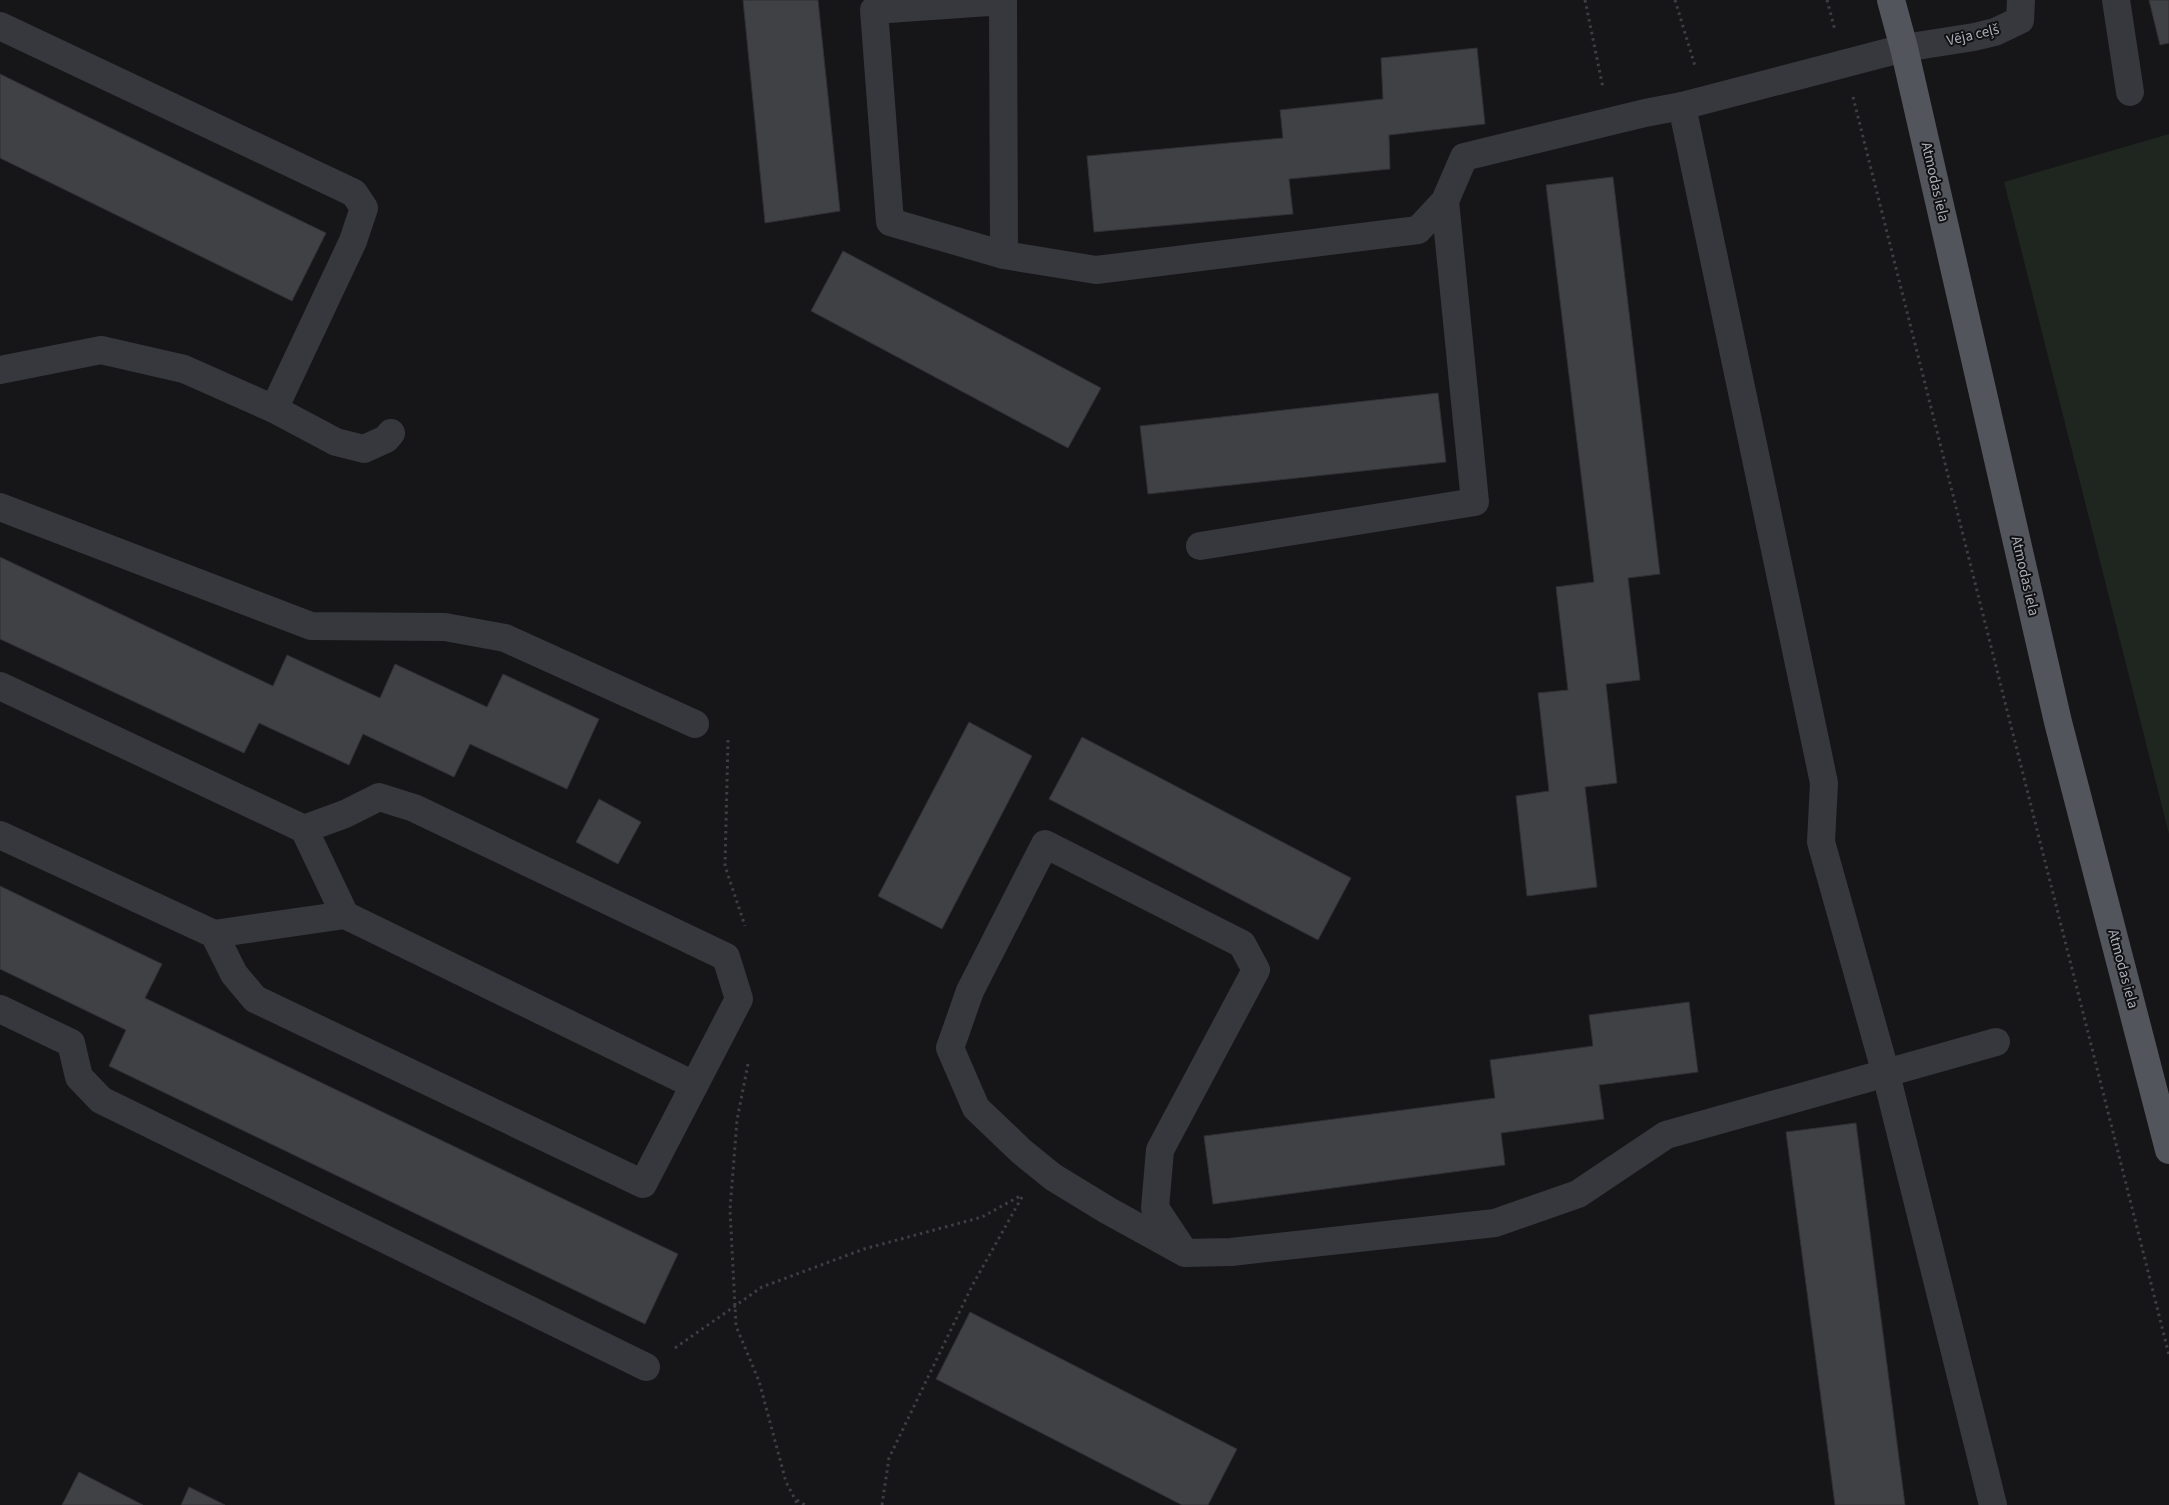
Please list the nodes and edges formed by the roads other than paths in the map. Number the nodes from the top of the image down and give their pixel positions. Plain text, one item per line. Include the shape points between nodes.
1 (1891, 0) edge
2 (2021, 0) edge
3 (2116, 0) edge
4 (0, 26) edge
5 (1904, 48) junction
6 (2130, 92) dead end
7 (1682, 106) junction
8 (1445, 201) junction
9 (1004, 255) junction
10 (0, 370) edge
11 (274, 409) junction
12 (391, 433) dead end
13 (0, 506) edge
14 (1200, 546) dead end
15 (0, 686) edge
16 (695, 724) road end
17 (304, 829) junction
18 (0, 835) edge
19 (345, 915) junction
20 (214, 934) junction
21 (0, 1009) edge
22 (1996, 1042) dead end
23 (1886, 1074) junction
24 (694, 1085) junction
25 (2169, 1150) edge
26 (1185, 1254) junction
27 (646, 1367) road end
28 (1993, 1505) edge

1 - 5 main road, Atmodas iela
2 - 5 street, Vēja ceļš via 2020,20 1995,32
3 - 6 street
4 - 11 street via 354,193 364,208 353,241
5 - 7 street
5 - 25 main road, Atmodas iela via 2058,722
7 - 8 street via 1464,157
7 - 23 street via 1824,783 1821,842
8 - 9 street via 1418,230 1096,270
8 - 14 street via 1475,502
9 - 9 street via 1003,1 874,10 890,222
10 - 11 street via 102,350 184,369
11 - 12 street via 336,442 364,449 386,439
13 - 16 street via 310,626 445,627 505,638
15 - 17 street
17 - 19 street
17 - 24 street via 345,814 378,797 414,808 726,957 739,999
18 - 20 street
19 - 20 street
19 - 24 street
20 - 24 street via 234,974 256,999 643,1184
21 - 27 street via 72,1043 79,1077 100,1100
22 - 23 street
23 - 26 street via 1666,1135 1578,1194 1495,1223 1232,1252
23 - 28 street
26 - 26 street via 1154,1208 1160,1150 1256,970 1242,944 1045,844 970,991 950,1048 976,1108 1021,1152 1107,1210

